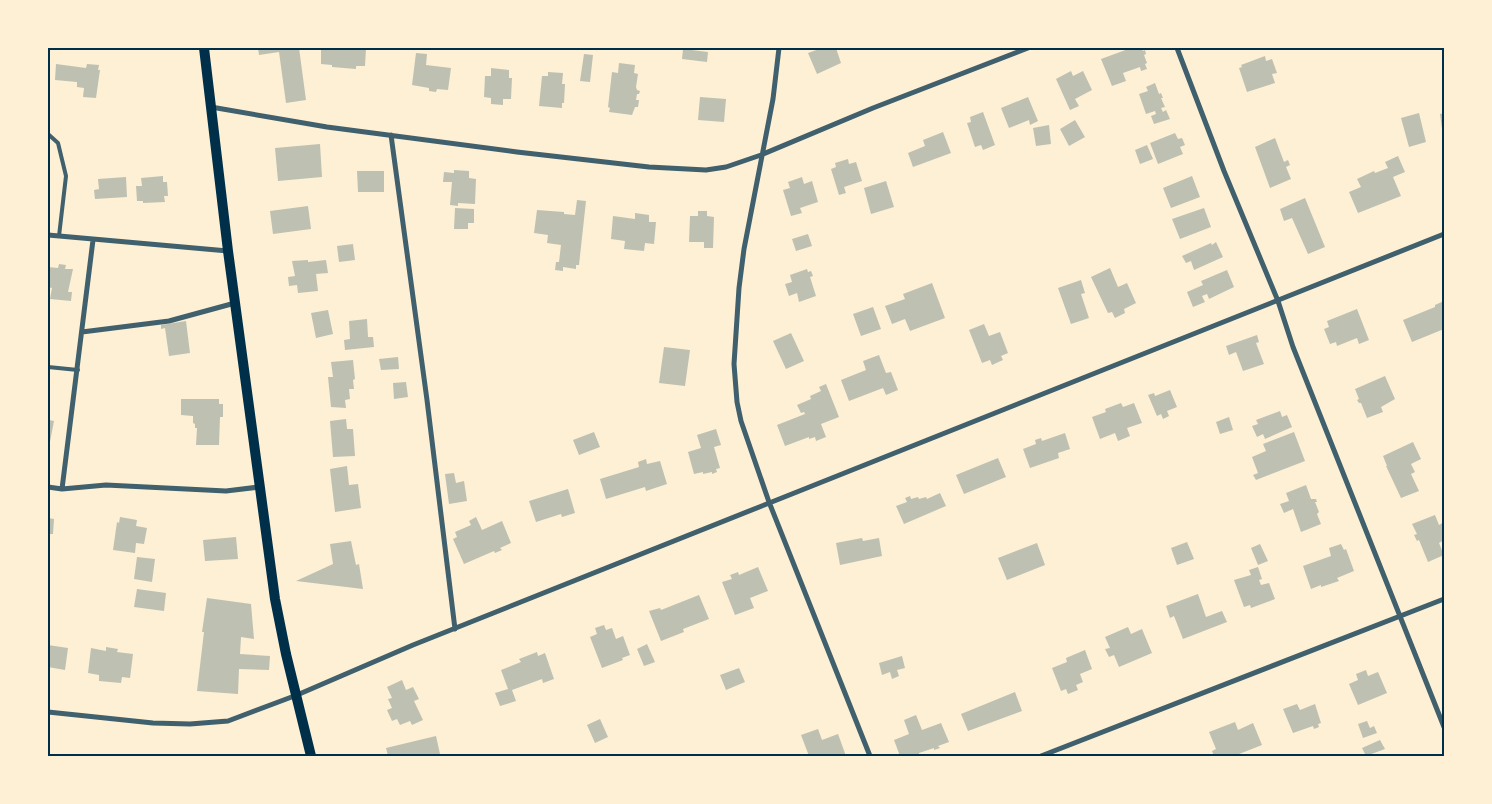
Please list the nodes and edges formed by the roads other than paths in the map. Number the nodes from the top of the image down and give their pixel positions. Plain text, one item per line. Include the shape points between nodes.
1 (200, 48) edge
2 (204, 48) edge
3 (779, 48) edge
4 (1028, 48) edge
5 (1177, 48) edge
6 (211, 107) junction
7 (48, 134) edge
8 (391, 134) junction
9 (761, 155) junction
10 (1444, 234) edge
11 (48, 235) edge
12 (59, 236) junction
13 (93, 240) junction
14 (228, 251) junction
15 (1278, 301) junction
16 (235, 303) junction
17 (82, 332) junction
18 (48, 367) edge
19 (78, 370) junction
20 (48, 487) edge
21 (259, 487) junction
22 (62, 489) junction
23 (769, 502) junction
24 (1444, 600) edge
25 (1400, 617) junction
26 (454, 629) junction
27 (297, 695) junction
28 (48, 712) edge
29 (1444, 727) edge
30 (311, 756) edge
31 (870, 756) edge
32 (1041, 756) edge

1 - 2 street
2 - 6 main road
3 - 9 street via 773,99
4 - 9 street
5 - 15 street
6 - 8 street via 327,127
6 - 14 main road
7 - 12 lane via 58,143 66,176
8 - 9 street via 649,167 706,170
8 - 26 street
9 - 23 street via 744,250 734,364 741,421
10 - 15 street
11 - 12 street
12 - 13 street
13 - 14 street
13 - 17 street
14 - 16 main road
15 - 23 street
15 - 25 street via 1293,347
16 - 17 street via 168,321
16 - 21 main road
17 - 19 street
18 - 19 lane
19 - 22 street
20 - 22 street
21 - 22 street via 226,491 106,484
21 - 27 main road via 275,598
23 - 26 street
23 - 31 street
24 - 25 street
25 - 29 street
25 - 32 street
26 - 27 street
27 - 28 street via 228,721 190,724
27 - 30 main road

